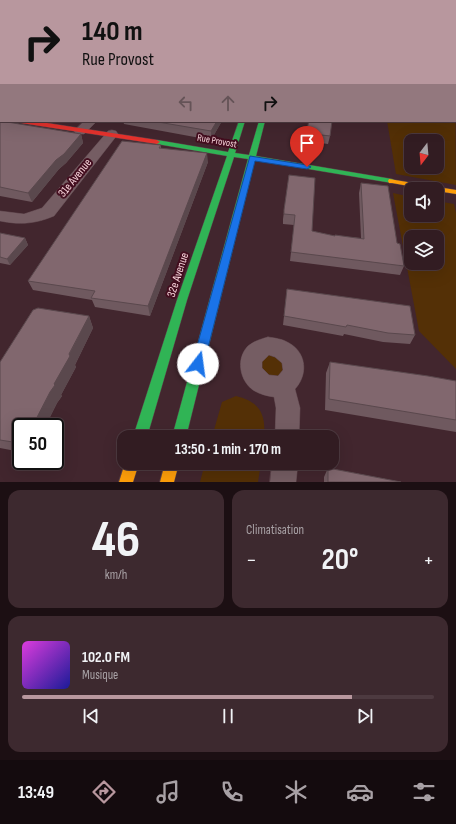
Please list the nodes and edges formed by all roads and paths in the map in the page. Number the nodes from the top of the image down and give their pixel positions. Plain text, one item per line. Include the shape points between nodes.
1 (27, 122) edge
2 (90, 122) edge
3 (242, 122) edge
4 (262, 122) edge
5 (80, 131) junction
6 (112, 134) junction
7 (230, 154) junction
8 (252, 158) junction
9 (320, 169) junction
10 (279, 172) dead end
11 (256, 186) dead end
12 (456, 192) edge
13 (242, 201) junction
14 (0, 216) edge
15 (283, 385) dead end
16 (142, 430) edge
17 (181, 430) edge
18 (287, 430) edge
19 (130, 470) edge
20 (170, 470) edge
21 (284, 470) edge
22 (126, 482) edge
23 (167, 482) edge
24 (283, 482) edge

1 - 5 main road, Rue Provost
2 - 5 street
3 - 7 main road, 32e Avenue
4 - 8 main road
5 - 6 main road, Rue Provost
6 - 7 main road, Rue Provost
6 - 14 street, 31e Avenue via 48,212 35,218 18,220
7 - 8 main road, Rue Provost
7 - 16 main road, 32e Avenue
8 - 9 main road, Rue Provost
8 - 13 main road
9 - 10 main road
9 - 12 main road, Rue Provost
11 - 13 main road
13 - 17 main road
15 - 18 street via 288,408
19 - 22 main road
20 - 23 main road
21 - 24 street

